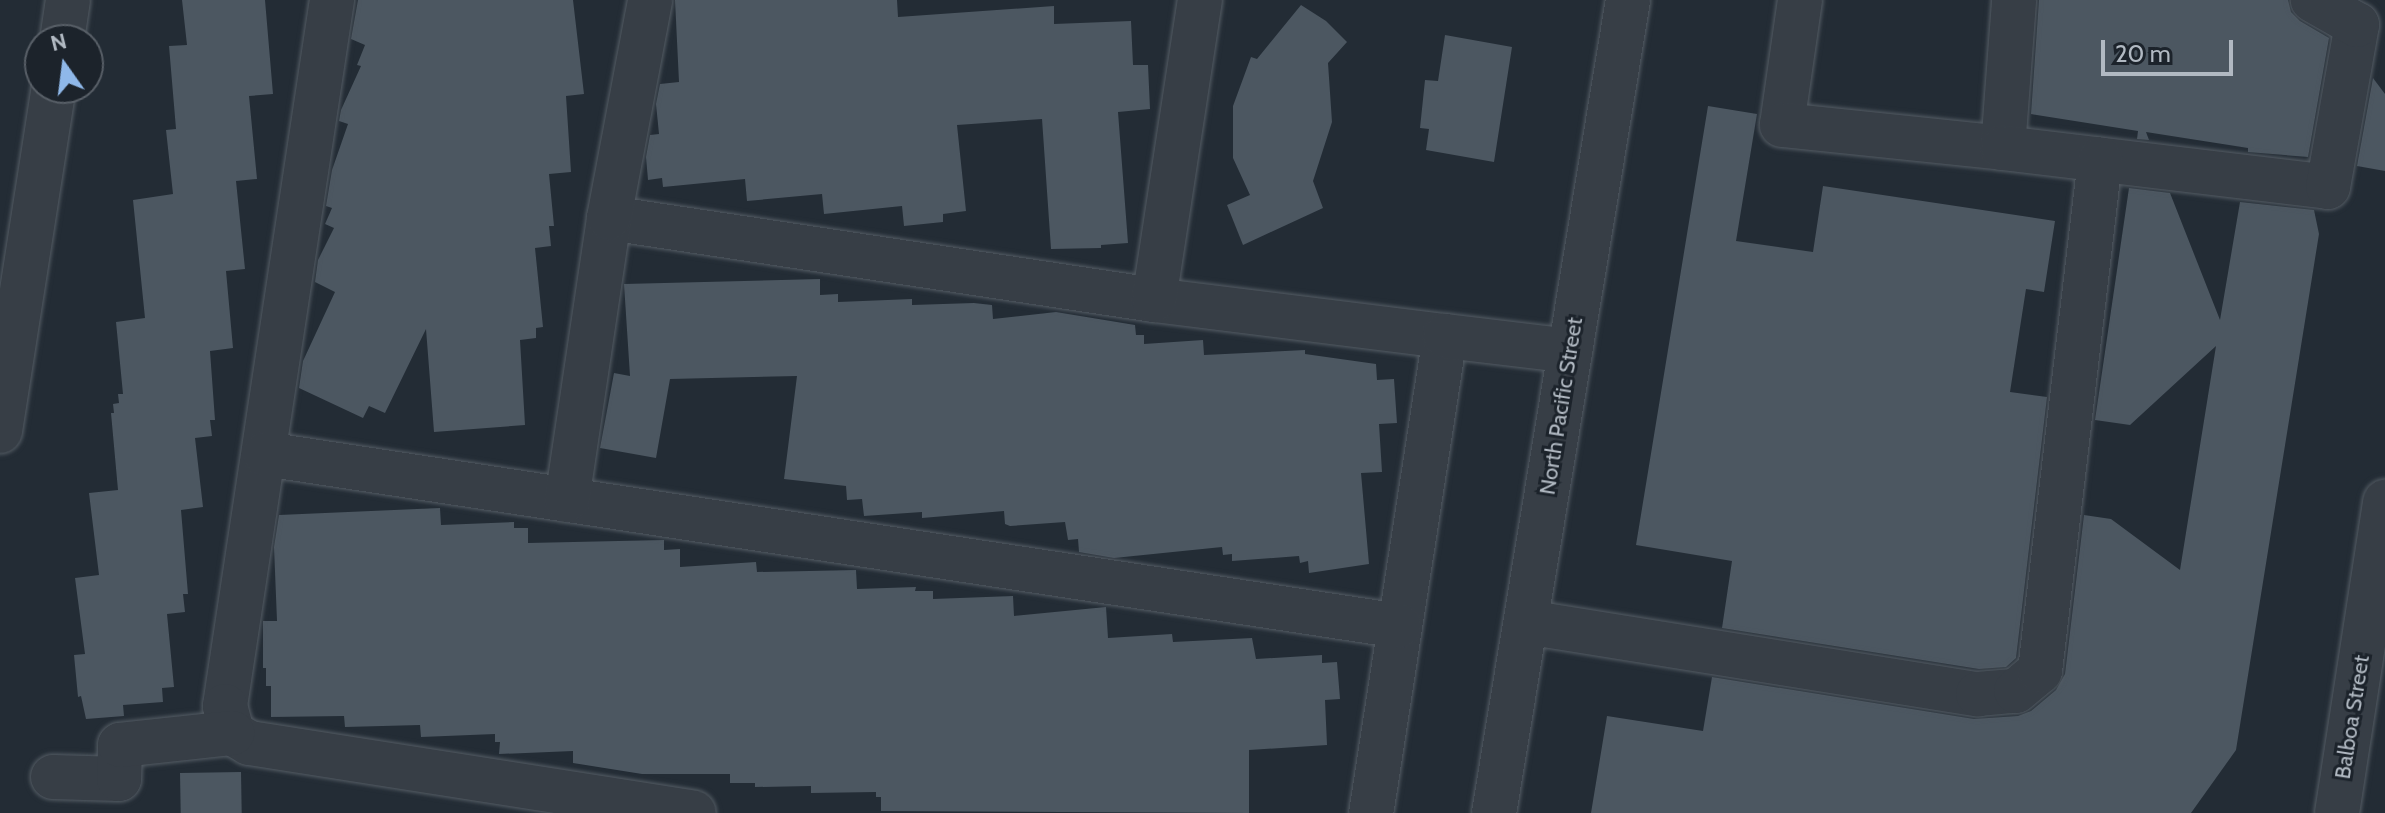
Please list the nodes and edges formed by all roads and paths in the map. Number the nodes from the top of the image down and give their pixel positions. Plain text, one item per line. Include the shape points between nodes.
1 (68, 0) edge
2 (332, 0) edge
3 (650, 0) edge
4 (1628, 0) edge
5 (1800, 0) edge
6 (2014, 0) edge
7 (2313, 0) edge
8 (1193, 1) edge
9 (64, 24) edge
10 (51, 104) edge
11 (2003, 148) junction
12 (2100, 160) junction
13 (609, 218) junction
14 (1154, 300) junction
15 (9, 314) edge
16 (1445, 336) junction
17 (1570, 351) junction
18 (0, 431) edge
19 (265, 454) junction
20 (567, 500) junction
21 (2385, 502) edge
22 (2380, 571) edge
23 (1526, 622) junction
24 (1399, 626) junction
25 (2371, 690) edge
26 (232, 733) junction
27 (53, 777) dead end
28 (694, 813) edge
29 (1371, 813) edge
30 (1494, 813) edge
31 (2337, 813) edge

1 - 9 street
2 - 19 street
3 - 13 street
4 - 17 street, North Pacific Street
5 - 11 street via 1782,125
6 - 11 street
7 - 12 street via 2357,25 2328,187
8 - 14 street
10 - 15 street
11 - 12 street
12 - 23 street via 2040,671 2016,691 1978,694
13 - 14 street
13 - 20 street
14 - 16 street
15 - 18 street
16 - 17 street
16 - 24 street
17 - 23 street, North Pacific Street
19 - 20 street
19 - 26 street via 225,706
20 - 24 street
21 - 22 street, Balboa Street
22 - 25 street, Balboa Street
23 - 30 street, North Pacific Street
24 - 29 street
25 - 31 street, Balboa Street
26 - 27 street via 120,745 119,779
26 - 28 street via 249,743

